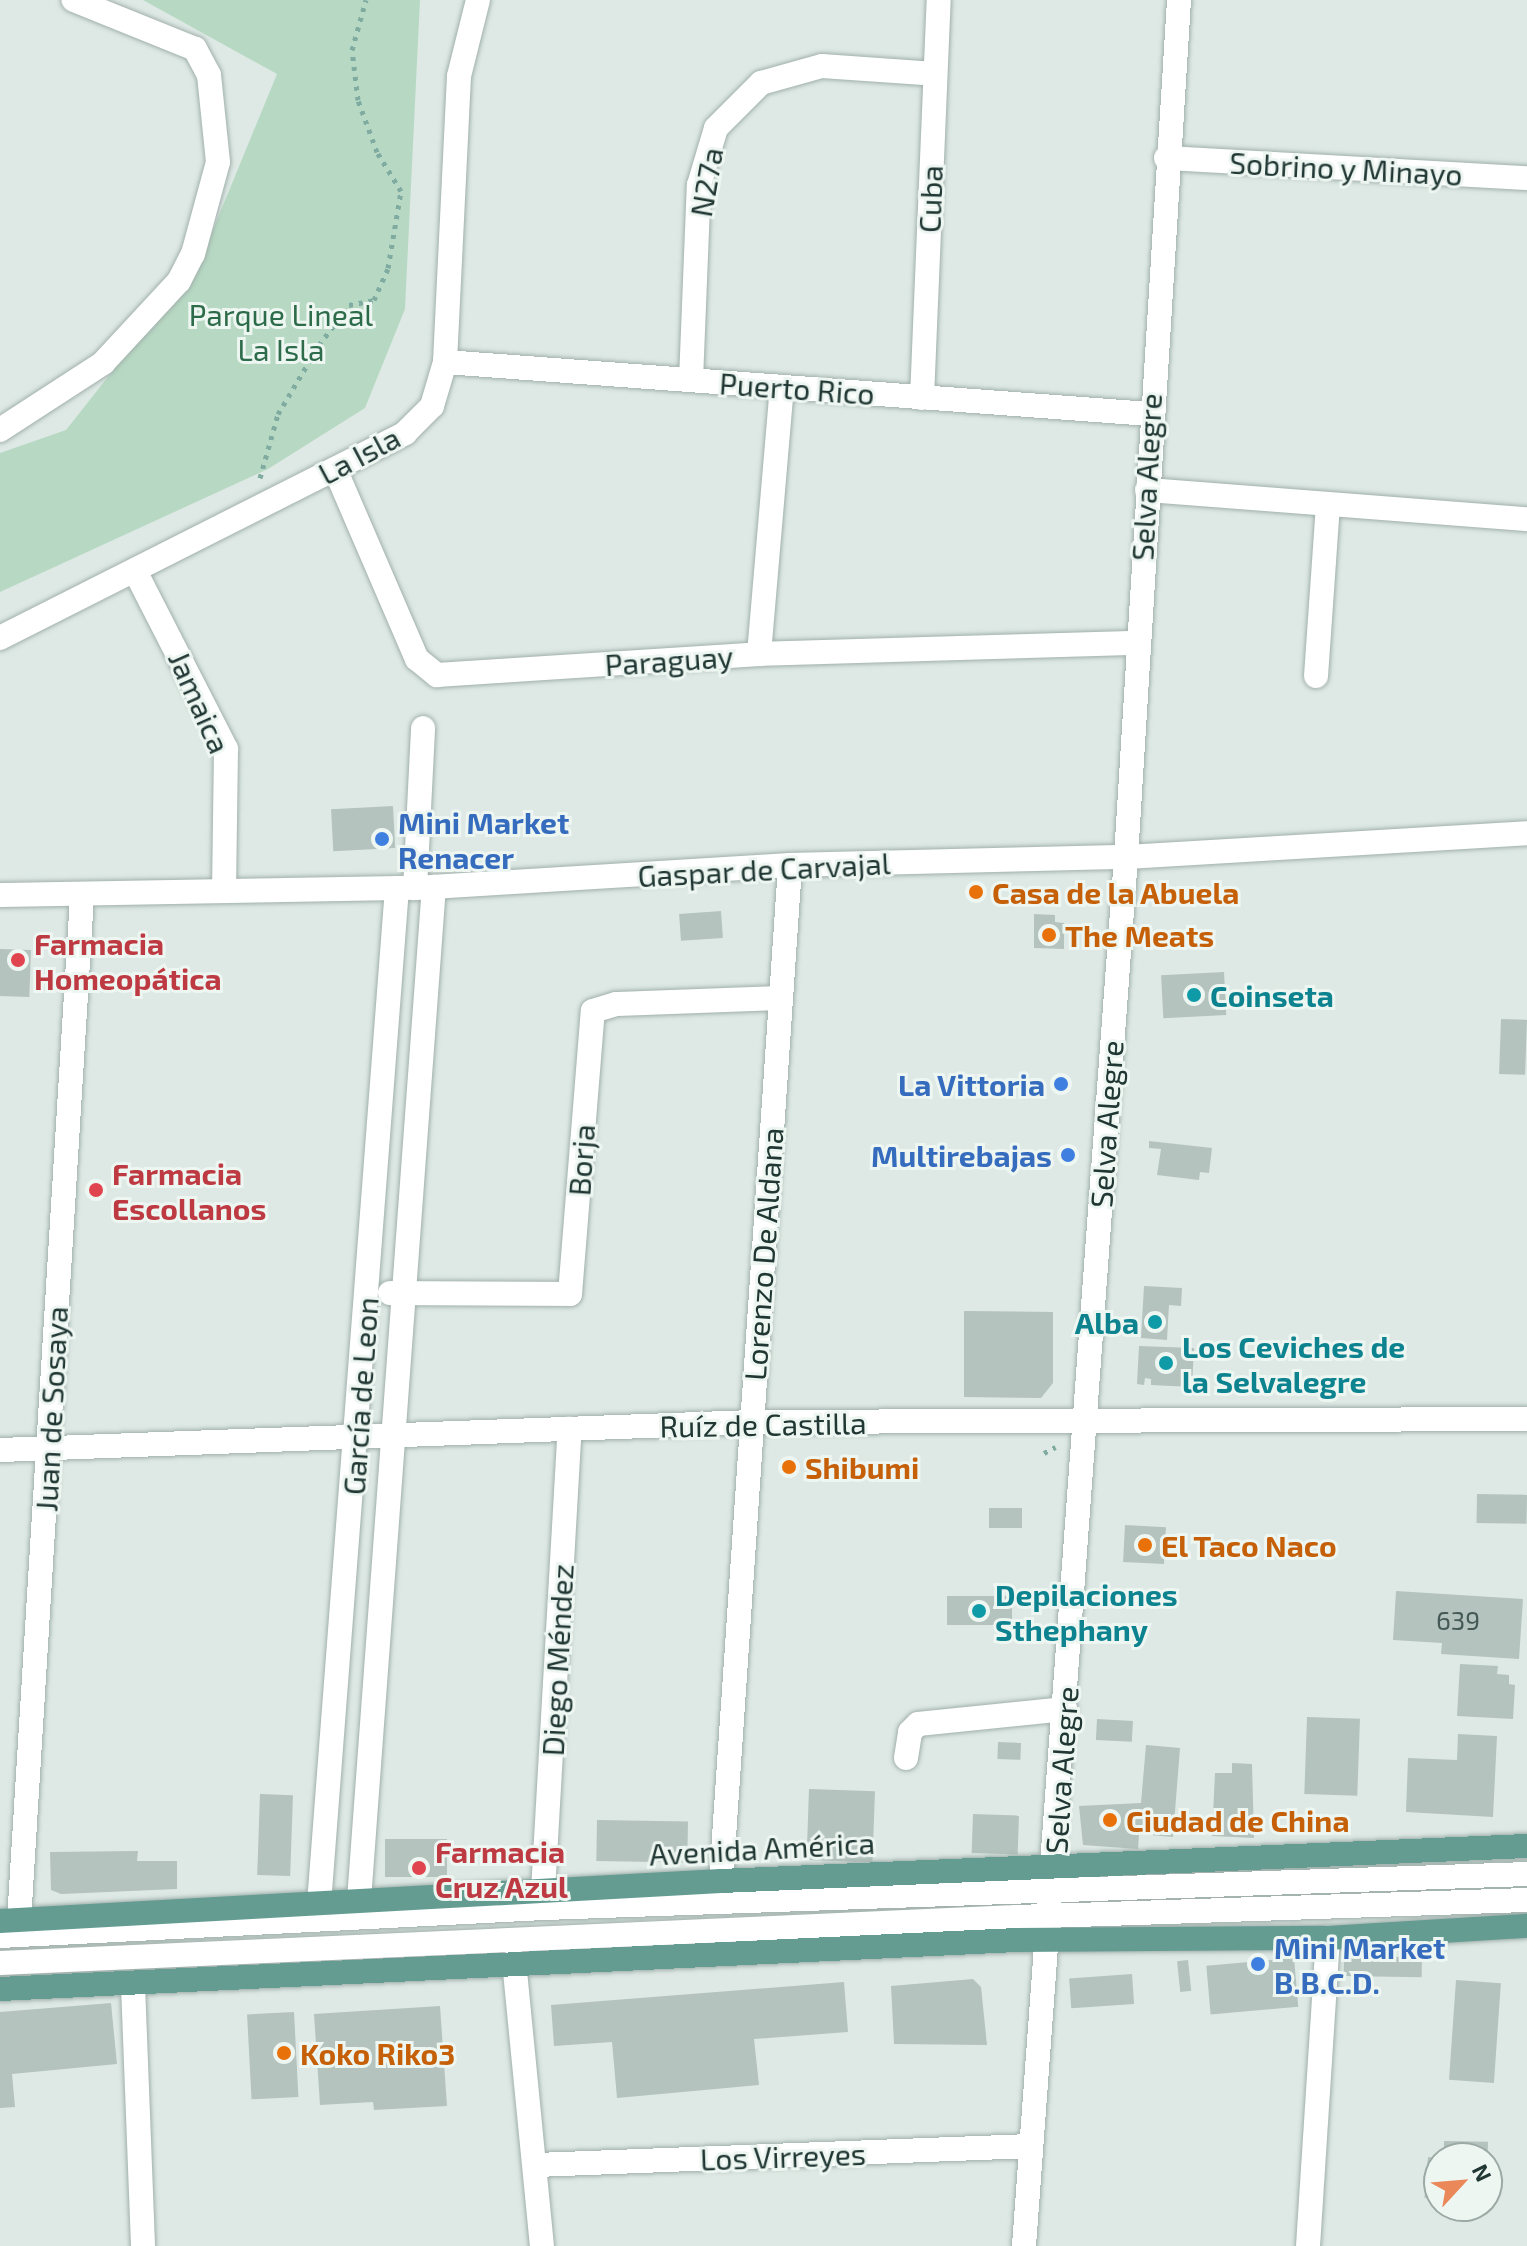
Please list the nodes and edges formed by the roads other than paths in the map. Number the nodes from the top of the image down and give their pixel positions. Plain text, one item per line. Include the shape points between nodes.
1 (74, 0) edge
2 (462, 0) edge
3 (478, 0) edge
4 (939, 0) edge
5 (1179, 0) edge
6 (935, 74) junction
7 (459, 76) junction
8 (1166, 158) junction
9 (1527, 178) edge
10 (445, 362) junction
11 (691, 380) junction
12 (782, 387) junction
13 (922, 398) junction
14 (1150, 414) junction
15 (0, 430) edge
16 (335, 469) junction
17 (1147, 490) junction
18 (1328, 504) junction
19 (1527, 519) edge
20 (135, 571) junction
21 (0, 638) edge
22 (1135, 643) junction
23 (759, 654) junction
24 (1316, 676) dead end
25 (423, 728) dead end
26 (1527, 833) edge
27 (1126, 857) junction
28 (790, 865) junction
29 (415, 888) junction
30 (224, 891) junction
31 (0, 895) edge
32 (82, 896) junction
33 (781, 998) junction
34 (367, 1293) junction
35 (403, 1293) junction
36 (1527, 1419) edge
37 (1085, 1420) junction
38 (752, 1422) junction
39 (570, 1429) junction
40 (391, 1436) junction
41 (358, 1437) junction
42 (49, 1449) junction
43 (0, 1450) edge
44 (1065, 1709) junction
45 (906, 1758) dead end
46 (1527, 1846) edge
47 (1055, 1867) junction
48 (1527, 1874) edge
49 (721, 1881) junction
50 (543, 1891) junction
51 (1050, 1891) junction
52 (359, 1900) junction
53 (1527, 1900) edge
54 (319, 1904) junction
55 (6, 1926) edge
56 (1527, 1926) edge
57 (1046, 1928) junction
58 (1328, 1938) junction
59 (514, 1961) junction
60 (0, 1963) edge
61 (133, 1985) junction
62 (0, 1989) edge
63 (1029, 2146) junction
64 (536, 2165) junction
65 (143, 2246) edge
66 (542, 2246) edge
67 (1024, 2246) edge
68 (1308, 2246) edge

1 - 15 street via 195,49 209,75 218,162 193,254 179,281 103,363
2 - 7 street
3 - 7 street, La Isla
4 - 6 street, Cuba
5 - 8 street, Selva Alegre
6 - 11 street, N27a via 822,66 761,83 716,128 699,185
6 - 13 street, Cuba
7 - 10 street, La Isla
8 - 9 street, Sobrino y Minayo
8 - 14 street, Selva Alegre
10 - 11 street, Puerto Rico
10 - 16 street, La Isla via 432,406 405,433
11 - 12 street, Puerto Rico
12 - 13 street, Puerto Rico
12 - 23 street
13 - 14 street, Puerto Rico
14 - 17 street, Selva Alegre
16 - 20 street, La Isla
16 - 23 street, Paraguay via 414,652 428,672
17 - 18 street
17 - 22 street, Selva Alegre
18 - 19 street
18 - 24 street
20 - 21 street, La Isla
20 - 30 street, Jamaica via 226,749
22 - 23 street, Paraguay
22 - 27 street, Selva Alegre
25 - 29 street
26 - 27 street, Gaspar de Carvajal
27 - 28 street, Gaspar de Carvajal
27 - 37 street, Selva Alegre
28 - 29 street, Gaspar de Carvajal
28 - 33 street, Lorenzo De Aldana
29 - 30 street, Gaspar de Carvajal
29 - 34 street, García de Leon
29 - 35 street, García de Leon
30 - 32 street, Gaspar de Carvajal
31 - 32 street, Gaspar de Carvajal
32 - 42 street, Juan de Sosaya
33 - 35 street, Borja via 616,1004 593,1011 570,1294
33 - 38 street, Lorenzo De Aldana
34 - 35 street, Borja
34 - 41 street, García de Leon
35 - 40 street, García de Leon
36 - 37 street, Ruíz de Castilla
37 - 38 street, Ruíz de Castilla
37 - 44 street, Selva Alegre
38 - 39 street, Ruíz de Castilla
38 - 49 street, Lorenzo De Aldana
39 - 40 street, Ruíz de Castilla
39 - 50 street, Diego Méndez
40 - 41 street, Ruíz de Castilla
40 - 52 street, García de Leon
41 - 42 street, Ruíz de Castilla
41 - 54 street, García de Leon
42 - 43 street, Ruíz de Castilla
42 - 55 street, Juan de Sosaya
44 - 45 street via 918,1724 910,1732
44 - 47 street, Selva Alegre
46 - 47 main road, Avenida América
47 - 49 main road, Avenida América
47 - 51 street, Selva Alegre
48 - 51 street
49 - 50 main road, Avenida América
50 - 52 main road, Avenida América
51 - 55 street
51 - 57 street, Selva Alegre
52 - 54 main road, Avenida América
53 - 57 street
54 - 55 main road, Avenida América
56 - 58 main road
57 - 58 main road
57 - 59 main road
57 - 60 street
57 - 63 street, Selva Alegre
58 - 68 street
59 - 61 main road
59 - 64 street
61 - 62 main road
61 - 65 street
63 - 64 street, Los Virreyes
63 - 67 street, Selva Alegre
64 - 66 street

